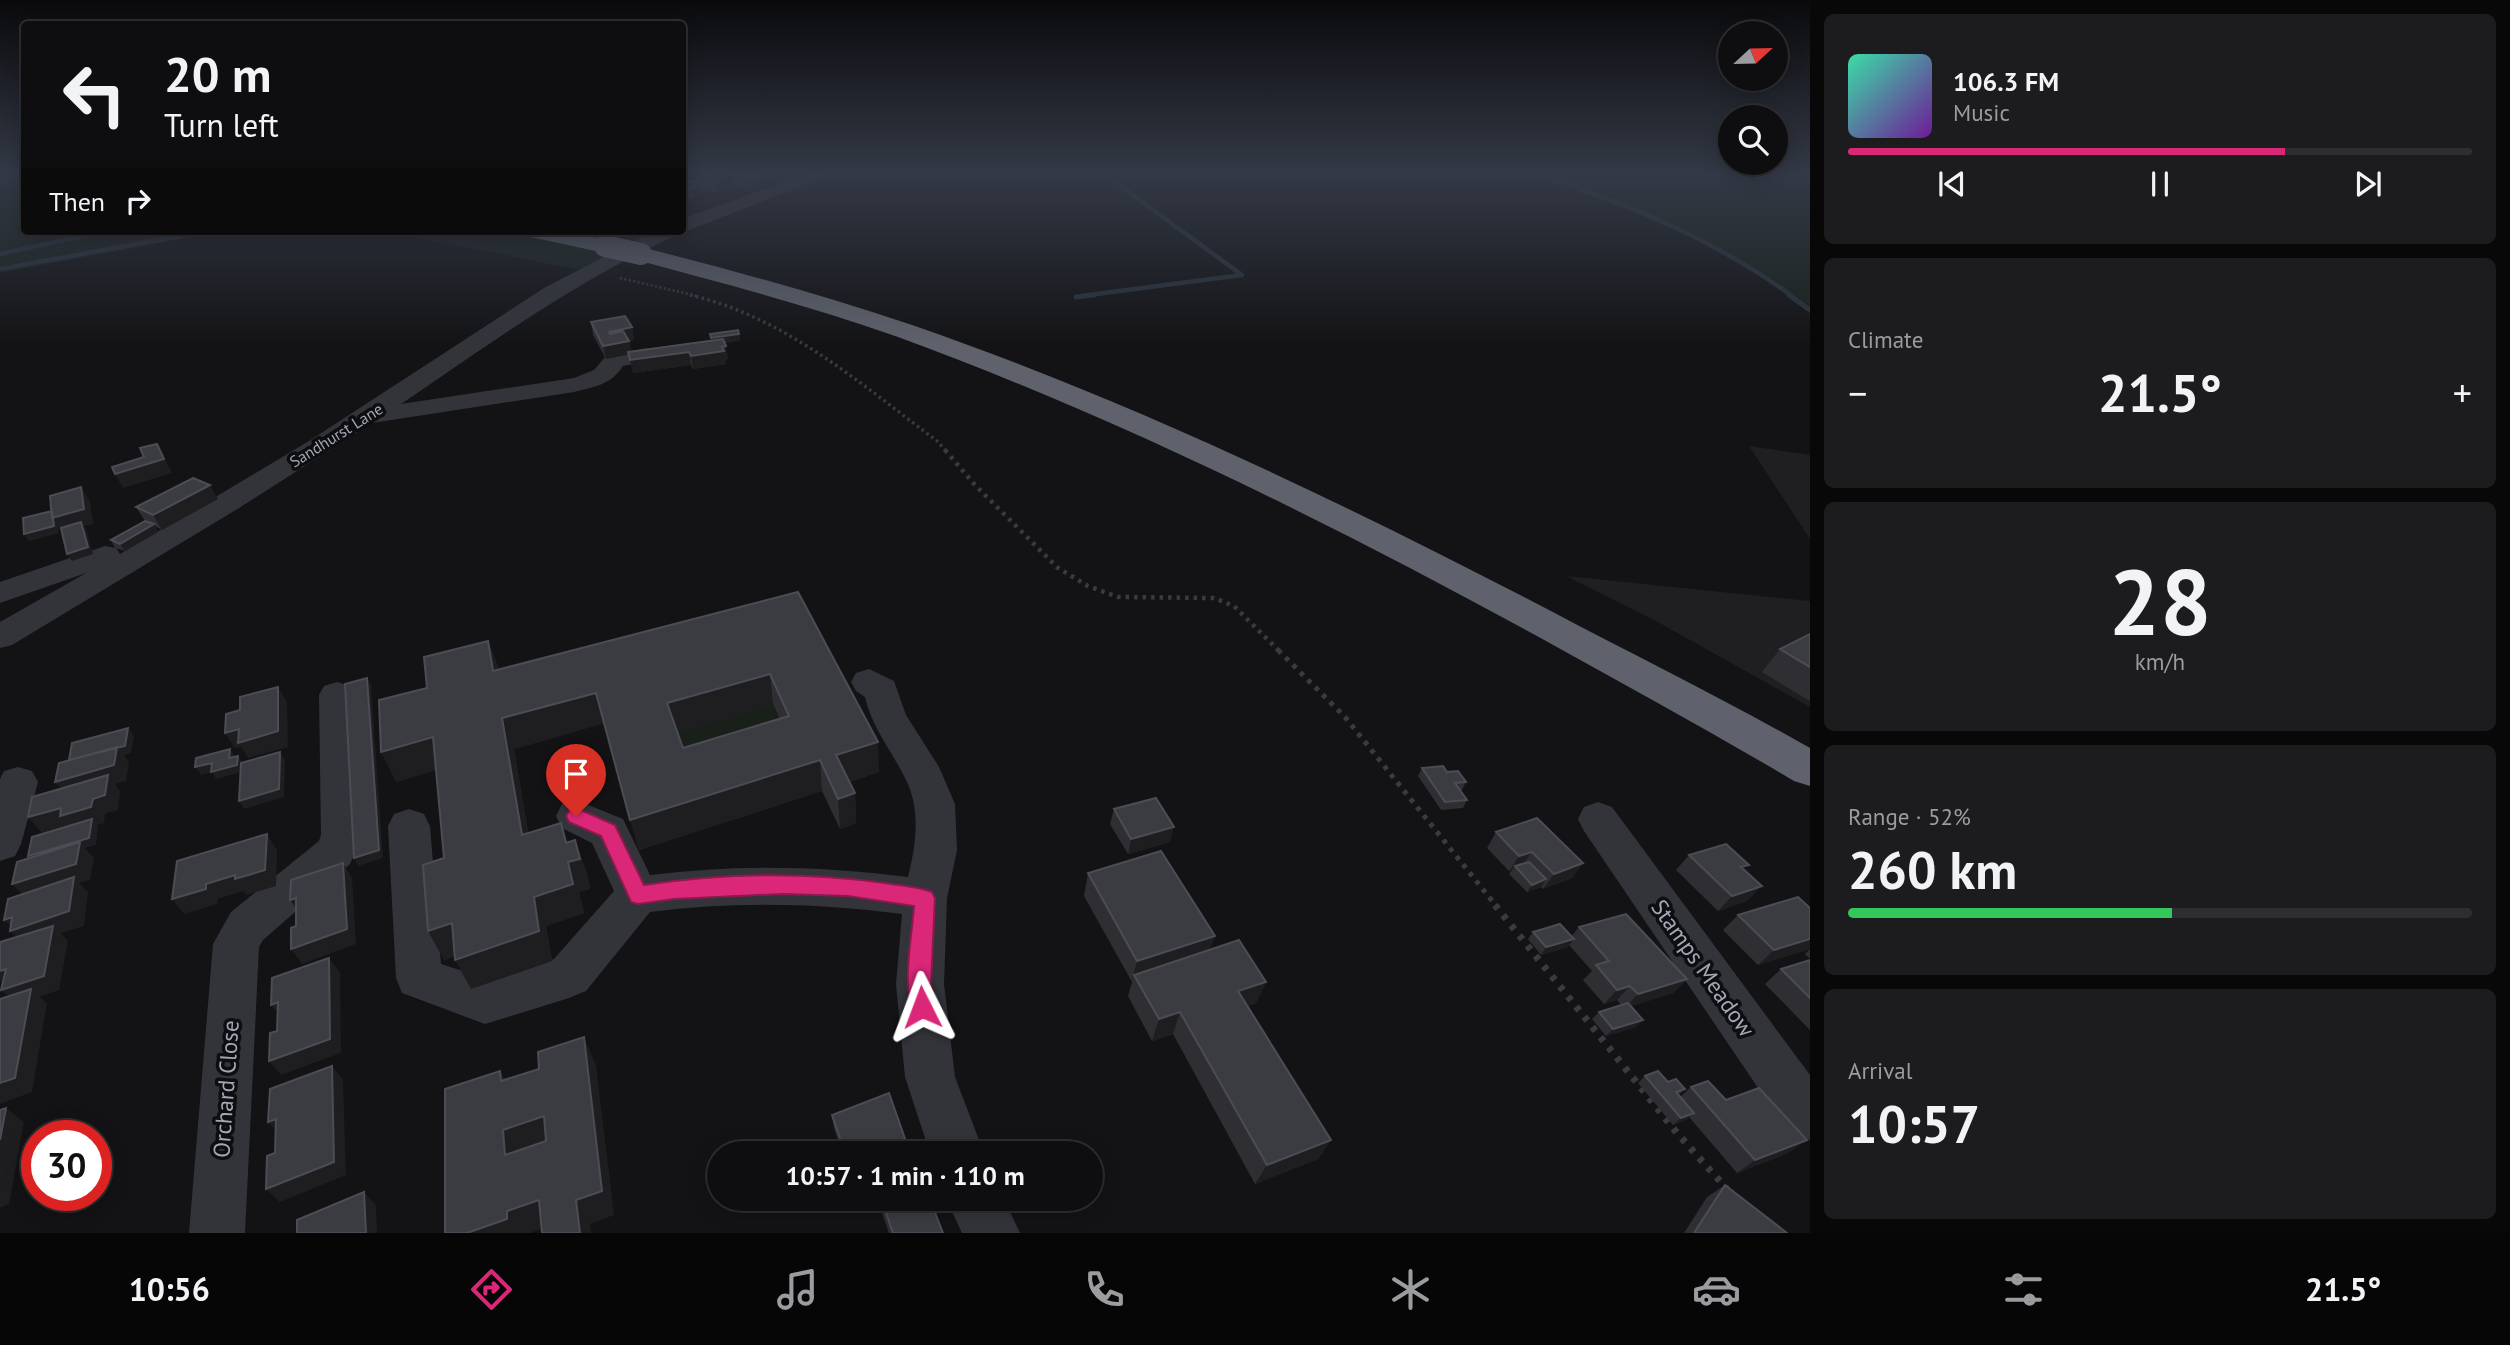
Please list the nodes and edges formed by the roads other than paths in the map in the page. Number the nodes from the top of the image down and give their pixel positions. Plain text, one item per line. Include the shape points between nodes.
1 (553, 235) edge
2 (661, 235) edge
3 (648, 355) edge
4 (364, 417) junction
5 (105, 555) dead end
6 (0, 593) edge
7 (0, 637) edge
8 (869, 682) dead end
9 (337, 695) dead end
10 (1810, 768) edge
11 (18, 782) dead end
12 (576, 816) dead end
13 (1598, 819) dead end
14 (409, 826) dead end
15 (0, 844) edge
16 (638, 895) junction
17 (925, 898) junction
18 (1810, 1114) edge
19 (953, 1141) edge
20 (980, 1211) edge
21 (217, 1233) edge
22 (992, 1233) edge

1 - 10 highway, bridge via 641,254 905,331 1070,394 1205,452 1477,587
2 - 4 street, Sandhurst Lane via 548,296
3 - 4 street via 614,361 611,370 598,379 574,386
4 - 7 street, Sandhurst Lane
5 - 6 street
8 - 17 street via 881,690 888,717 925,778 935,804 936,850
9 - 21 street, Orchard Close via 340,844 247,926 236,944
11 - 15 street
12 - 16 street via 608,831
13 - 18 street, Stamps Meadow
14 - 16 street via 419,978 485,1001 569,976
16 - 17 street via 783,885 848,887
17 - 19 street via 920,984 930,1077
20 - 22 street

